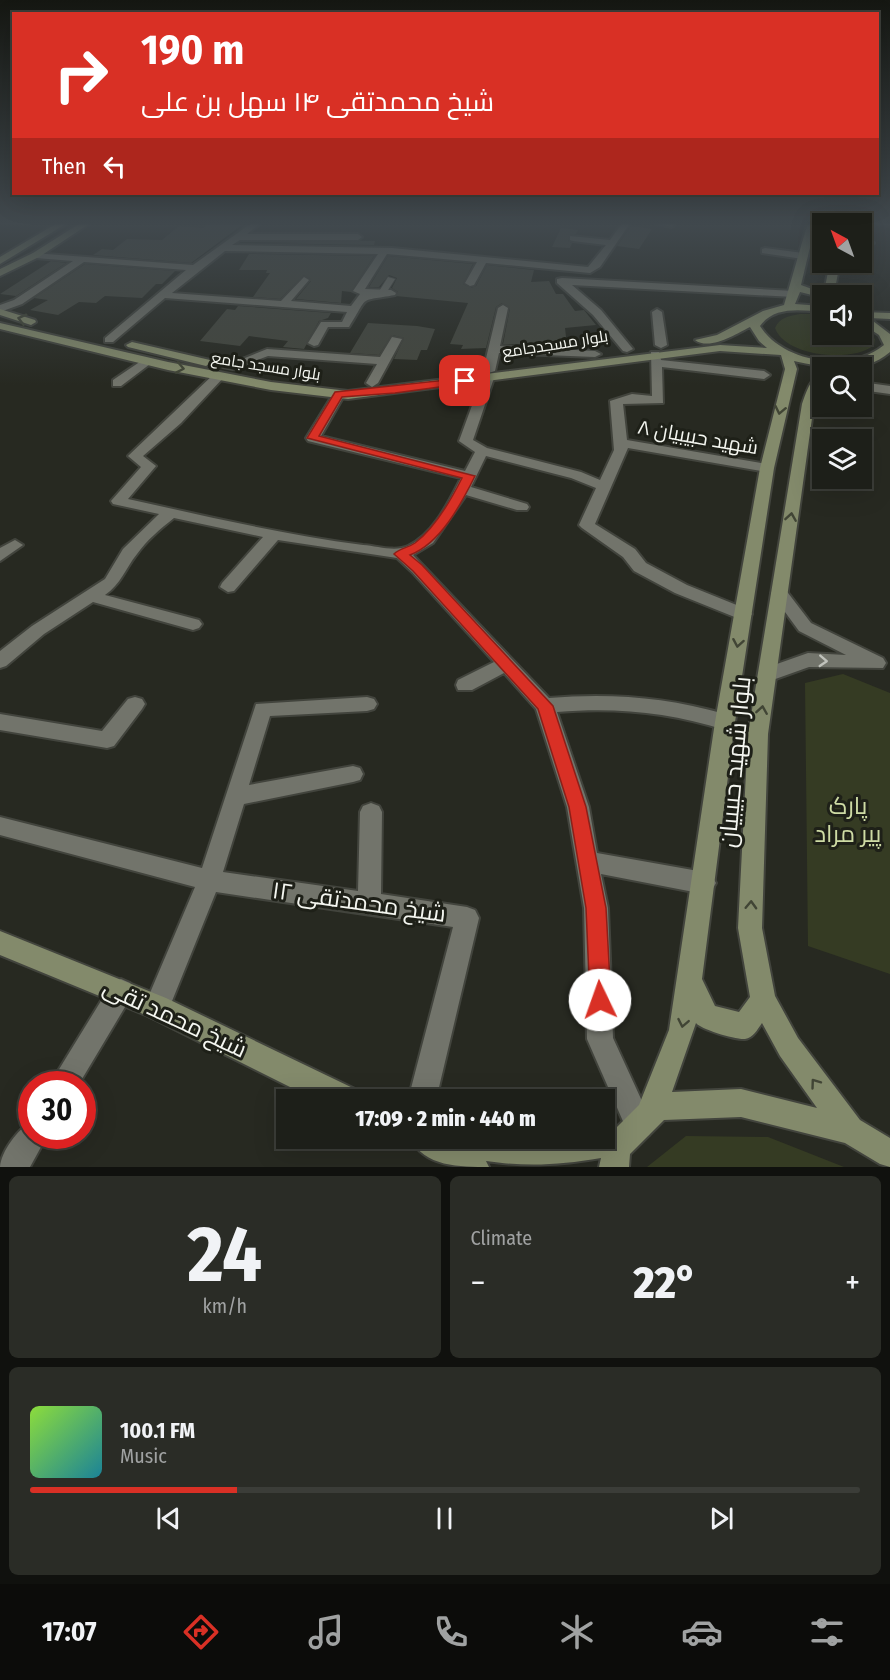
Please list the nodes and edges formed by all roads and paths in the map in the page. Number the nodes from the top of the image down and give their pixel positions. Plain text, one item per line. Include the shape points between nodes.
1 (56, 276) edge
2 (185, 276) edge
3 (367, 276) edge
4 (474, 276) edge
5 (556, 276) edge
6 (798, 276) edge
7 (391, 279) dead end
8 (304, 280) dead end
9 (562, 281) junction
10 (470, 283) dead end
11 (795, 290) junction
12 (369, 292) junction
13 (812, 292) edge
14 (387, 293) joint
15 (163, 295) junction
16 (285, 302) junction
17 (503, 308) dead end
18 (788, 308) junction
19 (354, 309) junction
20 (812, 309) edge
21 (0, 310) edge
22 (657, 312) dead end
23 (890, 316) edge
24 (872, 317) edge
25 (758, 319) junction
26 (872, 324) edge
27 (0, 326) edge
28 (728, 334) junction
29 (396, 339) dead end
30 (109, 340) junction
31 (314, 343) dead end
32 (890, 346) edge
33 (733, 348) junction
34 (627, 349) junction
35 (494, 350) junction
36 (783, 353) junction
37 (595, 354) junction
38 (657, 354) junction
39 (812, 360) edge
40 (148, 361) junction
41 (384, 361) junction
42 (872, 361) edge
43 (224, 371) junction
44 (812, 373) edge
45 (488, 374) junction
46 (790, 374) junction
47 (764, 375) dead end
48 (117, 383) dead end
49 (372, 383) junction
50 (872, 388) edge
51 (890, 390) edge
52 (339, 394) junction
53 (812, 396) edge
54 (622, 443) junction
55 (482, 451) junction
56 (767, 468) junction
57 (465, 482) junction
58 (603, 486) junction
59 (522, 507) dead end
60 (170, 513) junction
61 (274, 535) junction
62 (15, 545) dead end
63 (401, 554) junction
64 (0, 555) edge
65 (228, 588) dead end
66 (779, 593) junction
67 (91, 596) junction
68 (743, 614) junction
69 (193, 624) dead end
70 (0, 661) edge
71 (505, 663) junction
72 (883, 666) edge
73 (767, 675) junction
74 (465, 685) dead end
75 (135, 704) dead end
76 (367, 704) dead end
77 (545, 706) junction
78 (0, 722) edge
79 (725, 722) junction
80 (353, 774) dead end
81 (235, 797) junction
82 (371, 812) dead end
83 (0, 826) edge
84 (587, 861) junction
85 (209, 880) junction
86 (704, 883) junction
87 (369, 903) junction
88 (0, 943) edge
89 (690, 983) junction
90 (121, 992) junction
91 (763, 1000) junction
92 (157, 1006) junction
93 (72, 1071) edge
94 (325, 1089) edge
95 (425, 1089) edge
96 (637, 1127) junction
97 (850, 1130) junction
98 (615, 1133) edge
99 (25, 1149) edge
100 (444, 1149) edge
101 (499, 1149) edge
102 (551, 1149) edge
103 (890, 1154) edge
104 (13, 1167) edge
105 (474, 1167) edge
106 (614, 1167) edge

1 - 21 street
2 - 15 street
3 - 12 street via 357,291
4 - 10 street
5 - 9 street
6 - 11 main road
7 - 14 street
8 - 16 street
9 - 11 street
9 - 34 street via 609,324
11 - 13 main road
11 - 18 main road
12 - 14 street
12 - 19 street
15 - 16 street
15 - 30 street
16 - 19 street
17 - 35 street
18 - 20 main road
18 - 25 main road, بلوار مسجدجامع
19 - 31 street via 345,325 326,324
30 -> 21 main road, بلوار مسجدجامع
22 - 38 street
23 - 24 main road
25 - 28 main road, بلوار مسجدجامع
25 - 36 main road via 757,335
26 - 32 main road via 887,337
27 - 40 main road, بلوار مسجد جامع
28 - 33 main road via 742,343
28 - 38 main road, بلوار مسجدجامع
29 - 41 street
30 - 43 main road, بلوار مسجدجامع
32 - 42 main road via 884,355
33 - 36 main road, بلوار مسجد جامع
33 - 38 main road, بلوار مسجد جامع
34 - 37 main road, بلوار مسجدجامع
34 - 38 main road, بلوار مسجدجامع
35 - 37 street
35 - 45 street
36 - 39 main road, بلوار مسجد جامع
36 - 46 main road, بلوار شهید حبیبیان
37 - 45 main road, بلوار مسجدجامع
38 - 45 main road, بلوار مسجد جامع
38 - 47 street
38 - 54 street via 659,400 616,401
40 -> 43 main road, بلوار مسجد جامع
40 - 48 street
41 - 43 street via 267,352
41 - 49 street
43 - 49 main road, بلوار مسجدجامع via 347,386
43 - 52 main road, بلوار مسجد جامع via 271,386
43 - 60 street via 135,456 149,466 118,501
44 - 46 main road
45 - 49 main road, بلوار مسجدجامع
45 - 52 main road, بلوار مسجد جامع via 395,390
45 - 55 street via 466,441
46 -> 56 main road, بلوار شهید حبیبیان
50 - 51 street
52 - 57 street via 313,438
66 -> 53 main road, بلوار شهید حبیبیان
54 - 56 street, شهید حبیبیان ۸
54 - 58 street
55 - 57 street
55 - 58 street via 576,475
56 - 68 main road, بلوار شهید حبیبیان
57 - 59 street
57 - 63 street via 435,530 418,547
58 - 68 street via 587,525 629,553 640,567
60 - 61 street
60 - 67 street via 129,553 111,583
61 - 63 street
61 - 65 street
62 - 64 street
63 - 71 street
66 - 72 street via 805,627
66 - 73 main road, بلوار شهید حبیبیان
67 - 69 street
67 - 70 street via 38,630
68 -> 79 main road, بلوار شهید حبیبیان
71 - 74 street
71 - 77 street
73 -> 72 street via 808,660
91 -> 73 main road, بلوار شهید حبیبیان via 750,928 758,734
75 - 78 street via 107,740
76 - 81 street via 263,709
77 - 79 street via 590,701 647,703
77 - 84 street via 578,807
79 - 86 main road, بلوار شهید حبیبیان
80 - 81 street
81 - 85 street
82 - 87 street
83 - 85 street, شیخ محمدتقی ۱۲
84 - 86 street
84 - 96 street via 596,908 600,1039
85 - 87 street, شیخ محمدتقی ۱۲
85 - 92 street
86 - 89 main road, بلوار شهید حبیبیان
87 - 95 street, شیخ محمدتقی ۱۲ via 467,918
88 - 90 main road, شیخ محمد تقی
89 - 91 main road via 707,1017 744,1026
89 -> 96 main road, بلوار شهید حبیبیان via 682,1030
90 - 92 main road, شیخ محمد تقی
90 - 93 street
97 -> 91 main road, بلوار شهید حبیبیان via 789,1047
92 - 94 main road, شیخ محمد تقی
96 - 97 main road via 658,1106 741,1103
96 - 98 main road
96 - 106 main road, بلوار شهید حبیبیان via 617,1147
97 - 103 main road
99 - 104 street
100 - 105 main road
101 - 102 main road via 528,1155

